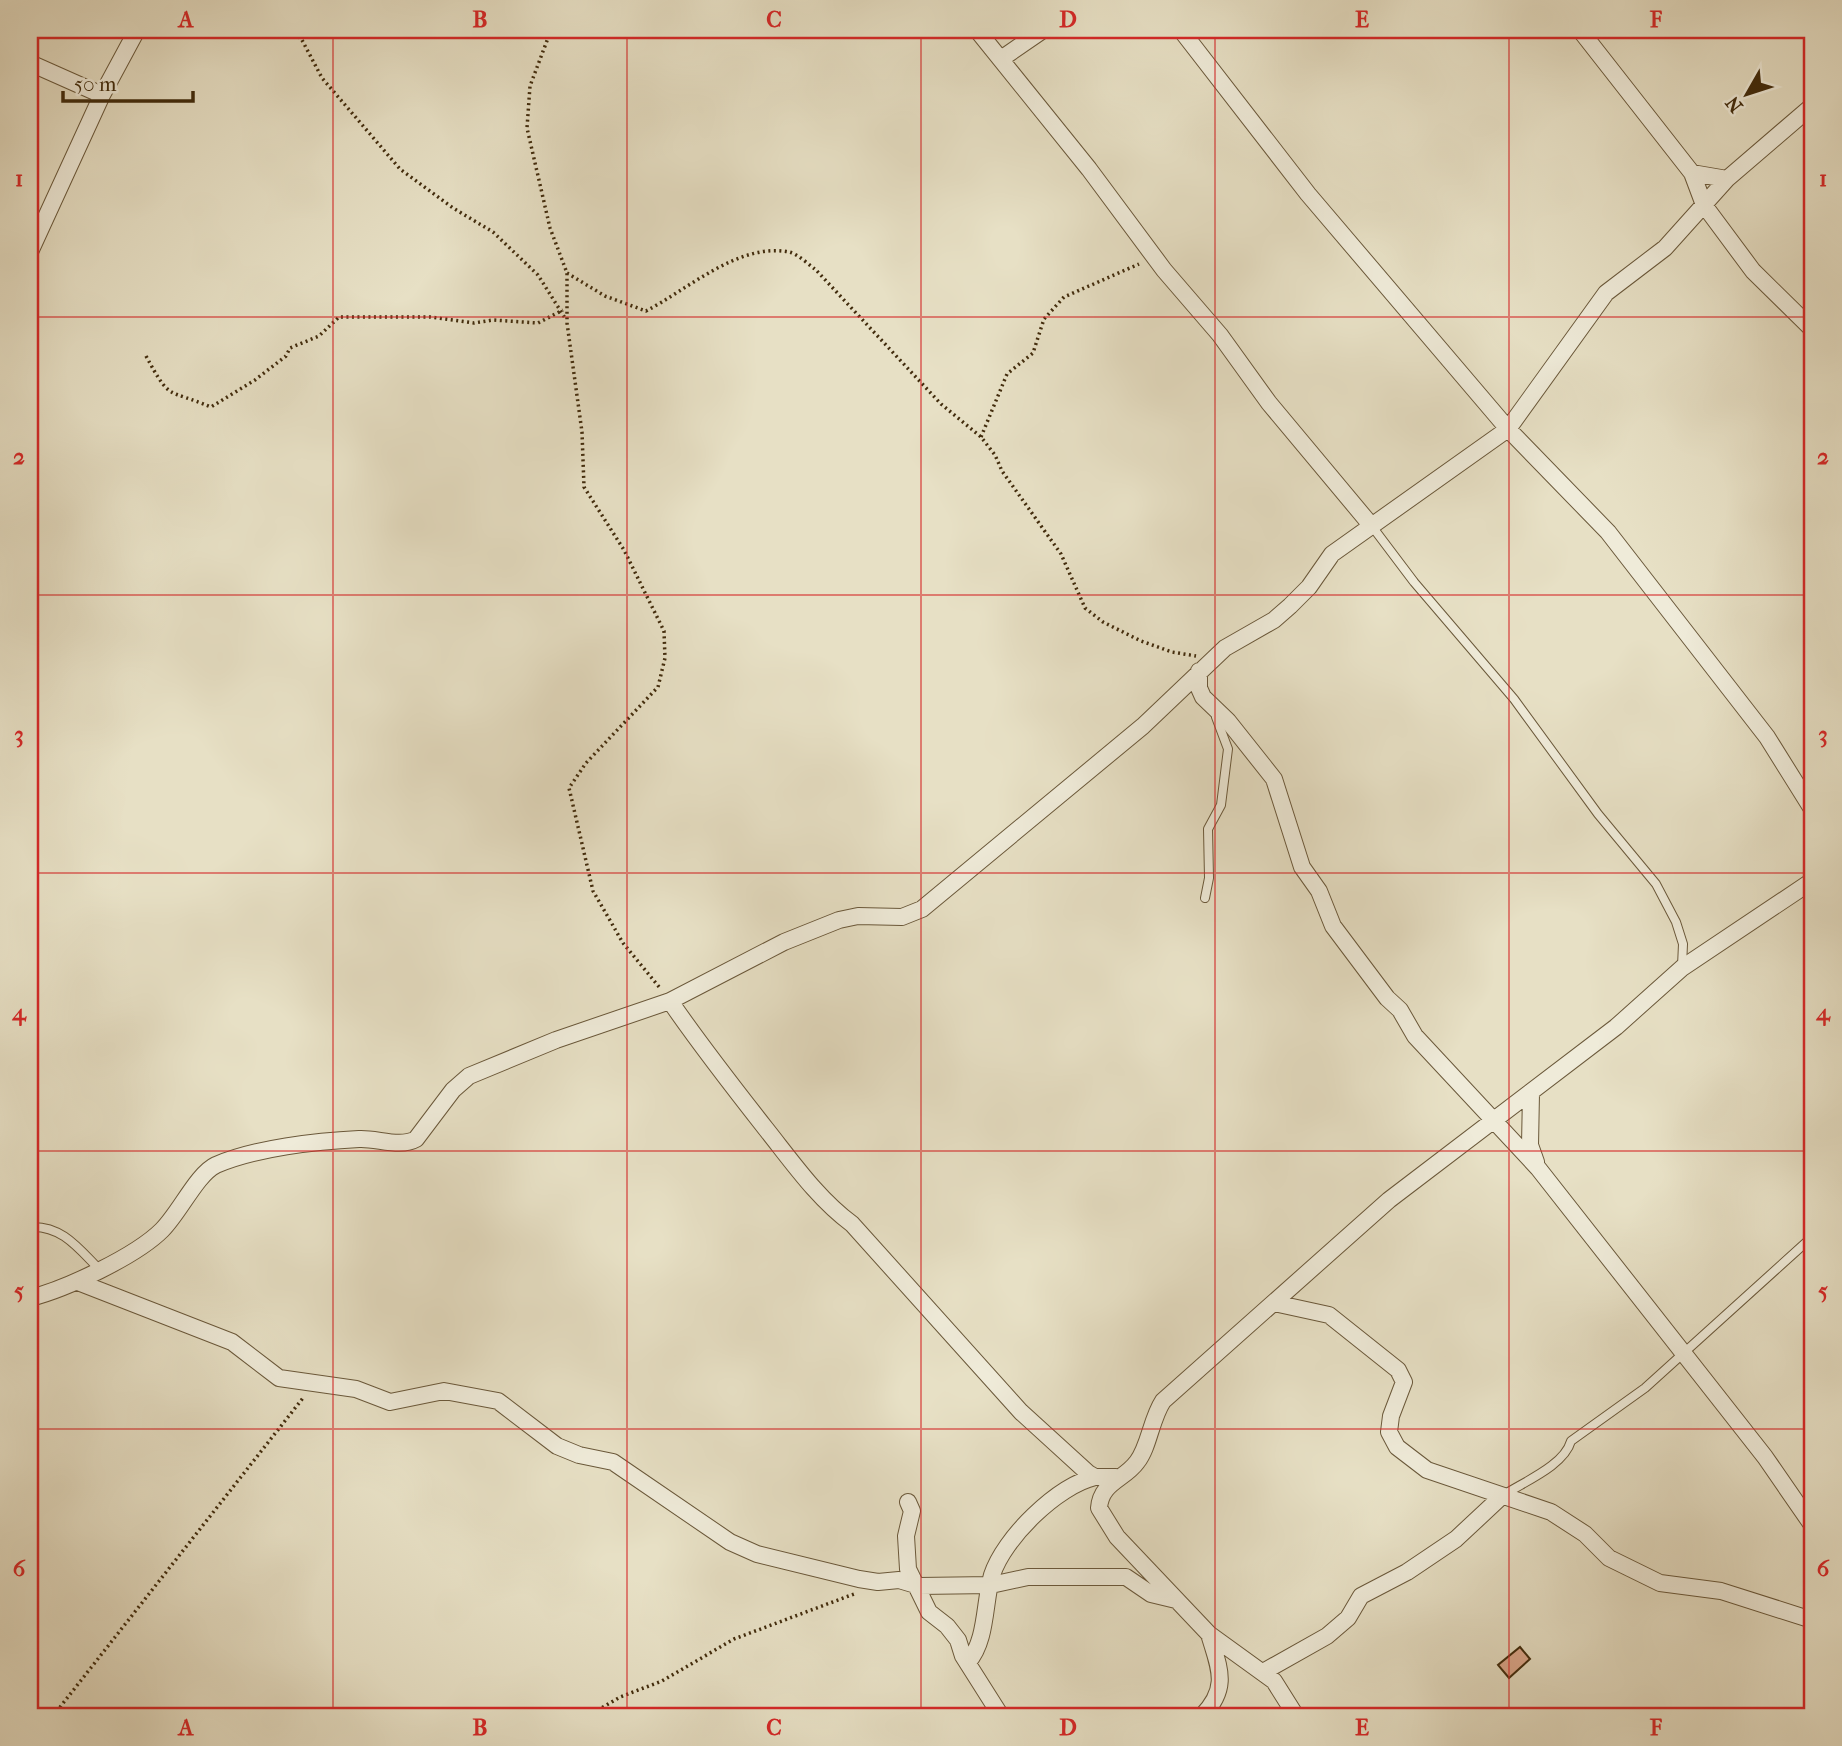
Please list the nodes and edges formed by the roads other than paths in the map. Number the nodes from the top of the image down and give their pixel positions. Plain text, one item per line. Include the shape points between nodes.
1 (136, 30) edge
2 (977, 30) edge
3 (1042, 30) edge
4 (1181, 30) edge
5 (1580, 30) edge
6 (1001, 59) junction
7 (30, 63) edge
8 (102, 95) junction
9 (1812, 106) edge
10 (1692, 173) junction
11 (1727, 179) junction
12 (1704, 205) junction
13 (30, 252) edge
14 (1812, 329) edge
15 (1508, 429) junction
16 (1370, 524) junction
17 (1199, 671) junction
18 (1210, 706) junction
19 (1812, 809) edge
20 (1812, 881) edge
21 (1205, 898) dead end
22 (1682, 968) junction
23 (670, 1001) junction
24 (1531, 1093) junction
25 (1495, 1118) junction
26 (1538, 1168) junction
27 (30, 1227) edge
28 (1812, 1237) edge
29 (100, 1270) junction
30 (78, 1282) junction
31 (30, 1298) edge
32 (1275, 1303) junction
33 (1681, 1354) junction
34 (1095, 1477) junction
35 (1116, 1477) junction
36 (1502, 1496) junction
37 (908, 1503) dead end
38 (1812, 1525) edge
39 (915, 1583) junction
40 (991, 1585) junction
41 (1176, 1600) junction
42 (1812, 1620) edge
43 (1209, 1634) junction
44 (968, 1662) junction
45 (1264, 1672) junction
46 (995, 1713) edge
47 (1202, 1716) edge
48 (1296, 1716) edge

1 - 8 street
2 - 6 street
3 - 6 street
4 - 15 street via 1308,194
5 - 10 street
6 - 16 street via 1269,403
7 - 8 street
8 - 13 street
9 - 11 street
10 - 11 street
10 - 12 street
11 - 12 street
12 - 14 street via 1753,271
12 - 15 street via 1665,248 1606,293
15 - 16 street
15 - 19 street via 1608,532 1767,737
16 - 17 street via 1332,554 1290,606
16 - 22 lane via 1514,699 1656,884 1671,909 1682,944
17 - 18 street via 1199,688
17 - 23 street via 1174,700 922,909 902,917 839,920 784,942
18 - 21 lane via 1228,749 1221,805 1208,830
18 - 25 street via 1228,721 1274,779 1302,867 1319,891 1333,926 1415,1035 1480,1109
20 - 22 street
22 - 24 street
23 - 29 street via 469,1076 409,1143 336,1140 249,1154 217,1165 205,1171 183,1207 160,1232
23 - 34 street via 698,1043 830,1206 852,1224 1021,1412
24 - 25 street
24 - 26 street via 1530,1145
25 - 26 street
25 - 32 street via 1374,1212
26 - 33 street
27 - 29 lane via 52,1228 65,1235
28 - 33 lane
29 - 30 street
30 - 31 street
30 - 39 street via 232,1342 279,1378 356,1389 390,1402 444,1391 498,1401 557,1446 613,1462 730,1542 757,1554 878,1582
32 - 35 street via 1163,1401 1138,1462
32 - 36 street via 1329,1315 1398,1370 1404,1382 1389,1432 1409,1458 1427,1470
33 - 36 lane via 1644,1388 1571,1441 1569,1450 1556,1461
33 - 38 street via 1771,1465
34 - 35 street
34 - 40 street via 1074,1483 1017,1532
35 - 41 street via 1099,1500 1104,1519
36 - 42 street via 1552,1512 1585,1534 1609,1558 1660,1583 1721,1591
36 - 45 street via 1456,1539 1361,1596 1348,1618 1327,1636
37 - 39 street via 912,1511 906,1536 908,1569
39 - 40 street
39 - 44 street via 929,1612 958,1640
40 - 41 street via 1028,1577 1126,1577 1151,1594
40 - 44 street via 978,1645
41 - 43 street
43 - 45 street
43 - 47 street via 1221,1682 1213,1705
44 - 46 street
45 - 48 street via 1282,1690

